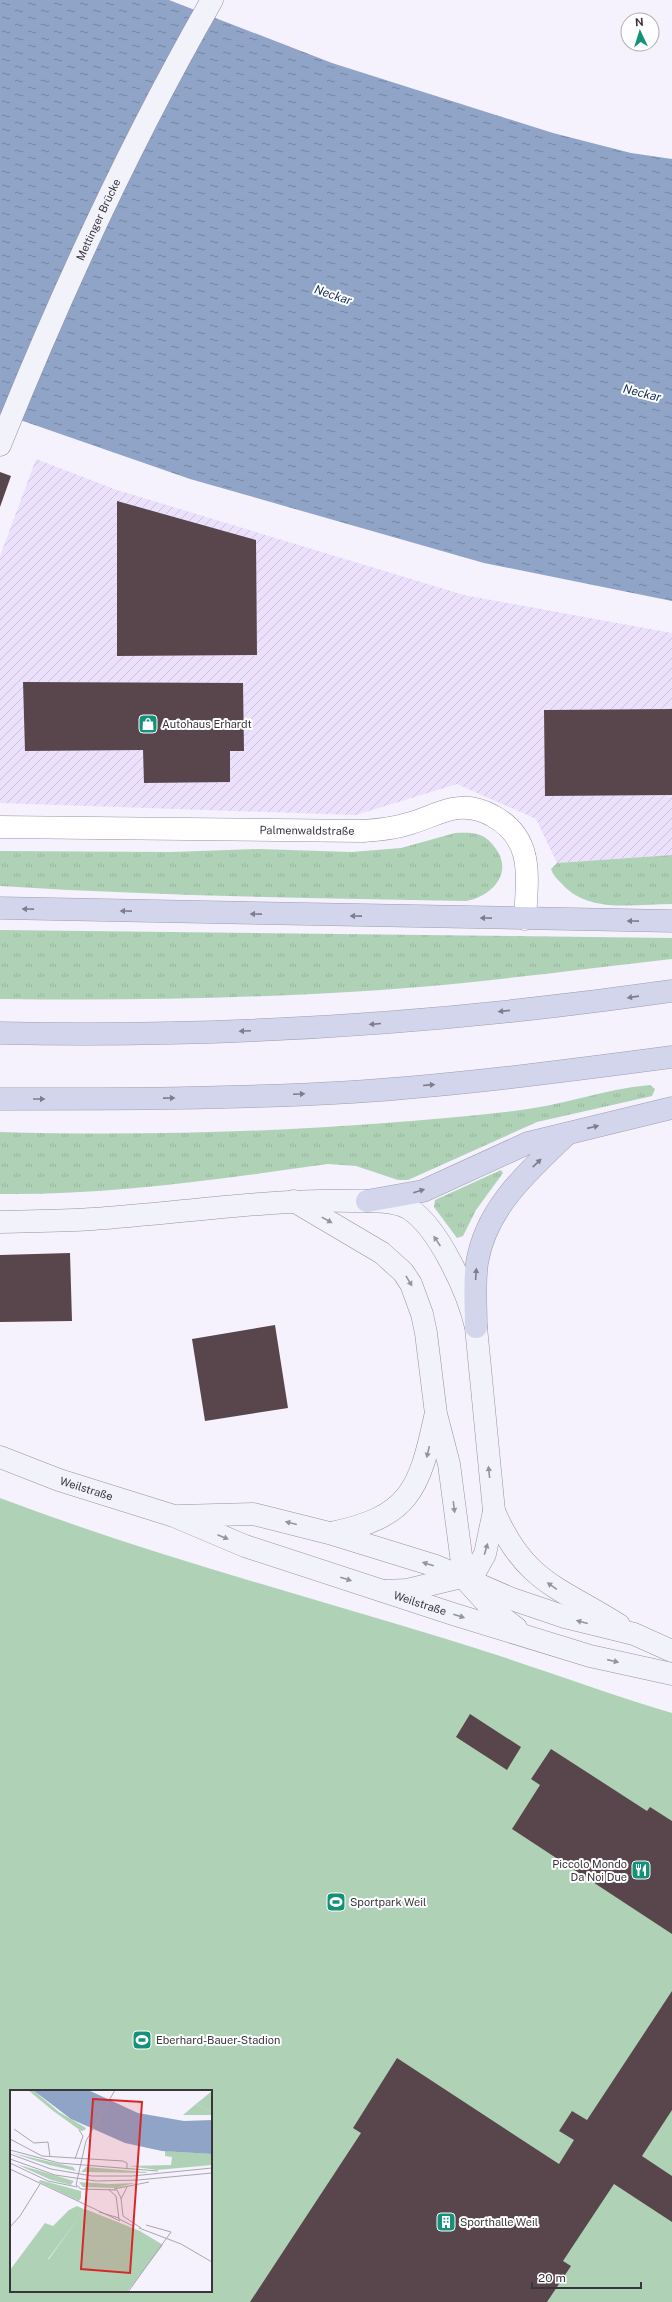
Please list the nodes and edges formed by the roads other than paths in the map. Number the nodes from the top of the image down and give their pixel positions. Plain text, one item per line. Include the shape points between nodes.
1 (212, 0) edge
2 (0, 445) edge
3 (0, 827) edge
4 (0, 908) edge
5 (525, 919) junction
6 (672, 921) edge
7 (672, 991) edge
8 (0, 1034) edge
9 (672, 1057) edge
10 (0, 1099) edge
11 (672, 1108) edge
12 (568, 1132) junction
13 (293, 1201) junction
14 (367, 1201) junction
15 (0, 1222) edge
16 (476, 1327) junction
17 (436, 1414) junction
18 (0, 1457) edge
19 (494, 1510) junction
20 (174, 1516) junction
21 (329, 1533) junction
22 (464, 1578) junction
23 (383, 1591) junction
24 (634, 1634) junction
25 (535, 1639) junction
26 (672, 1651) edge
27 (672, 1674) edge

1 - 2 main road, Mettinger Brücke via 130,153 84,249
3 - 5 street, Palmenwaldstraße via 363,831 398,827 454,809 480,810 502,821 511,829 524,849 528,876
5 -> 4 highway
6 -> 5 highway
7 -> 8 highway via 451,1017 322,1028 191,1034
10 -> 9 highway via 128,1099 352,1092 466,1082
12 -> 11 highway
14 -> 12 highway via 423,1190 514,1148
16 -> 12 highway via 477,1262 488,1225 508,1194
13 - 14 main road
13 - 15 main road via 92,1219
13 -> 17 main road via 382,1254 399,1268 411,1284 426,1333
16 -> 14 main road via 465,1292 447,1256 428,1227 408,1208 399,1204
19 -> 16 main road
17 -> 21 main road via 422,1472 400,1505 367,1524
17 -> 22 main road via 448,1464
18 - 20 main road, Weilstraße via 59,1480
22 -> 19 main road via 476,1570 485,1554
24 -> 19 main road via 562,1593 535,1573 508,1542
21 -> 20 main road, Weilstraße via 253,1514
20 -> 23 main road, Weilstraße via 245,1546
22 -> 21 main road, Weilstraße via 436,1566
22 - 23 main road via 407,1590
24 -> 22 main road, Weilstraße via 565,1617 512,1599
22 - 25 main road via 473,1591 495,1612
23 -> 25 main road, Weilstraße
24 - 26 main road, Weilstraße
25 -> 27 main road, Weilstraße via 590,1656

